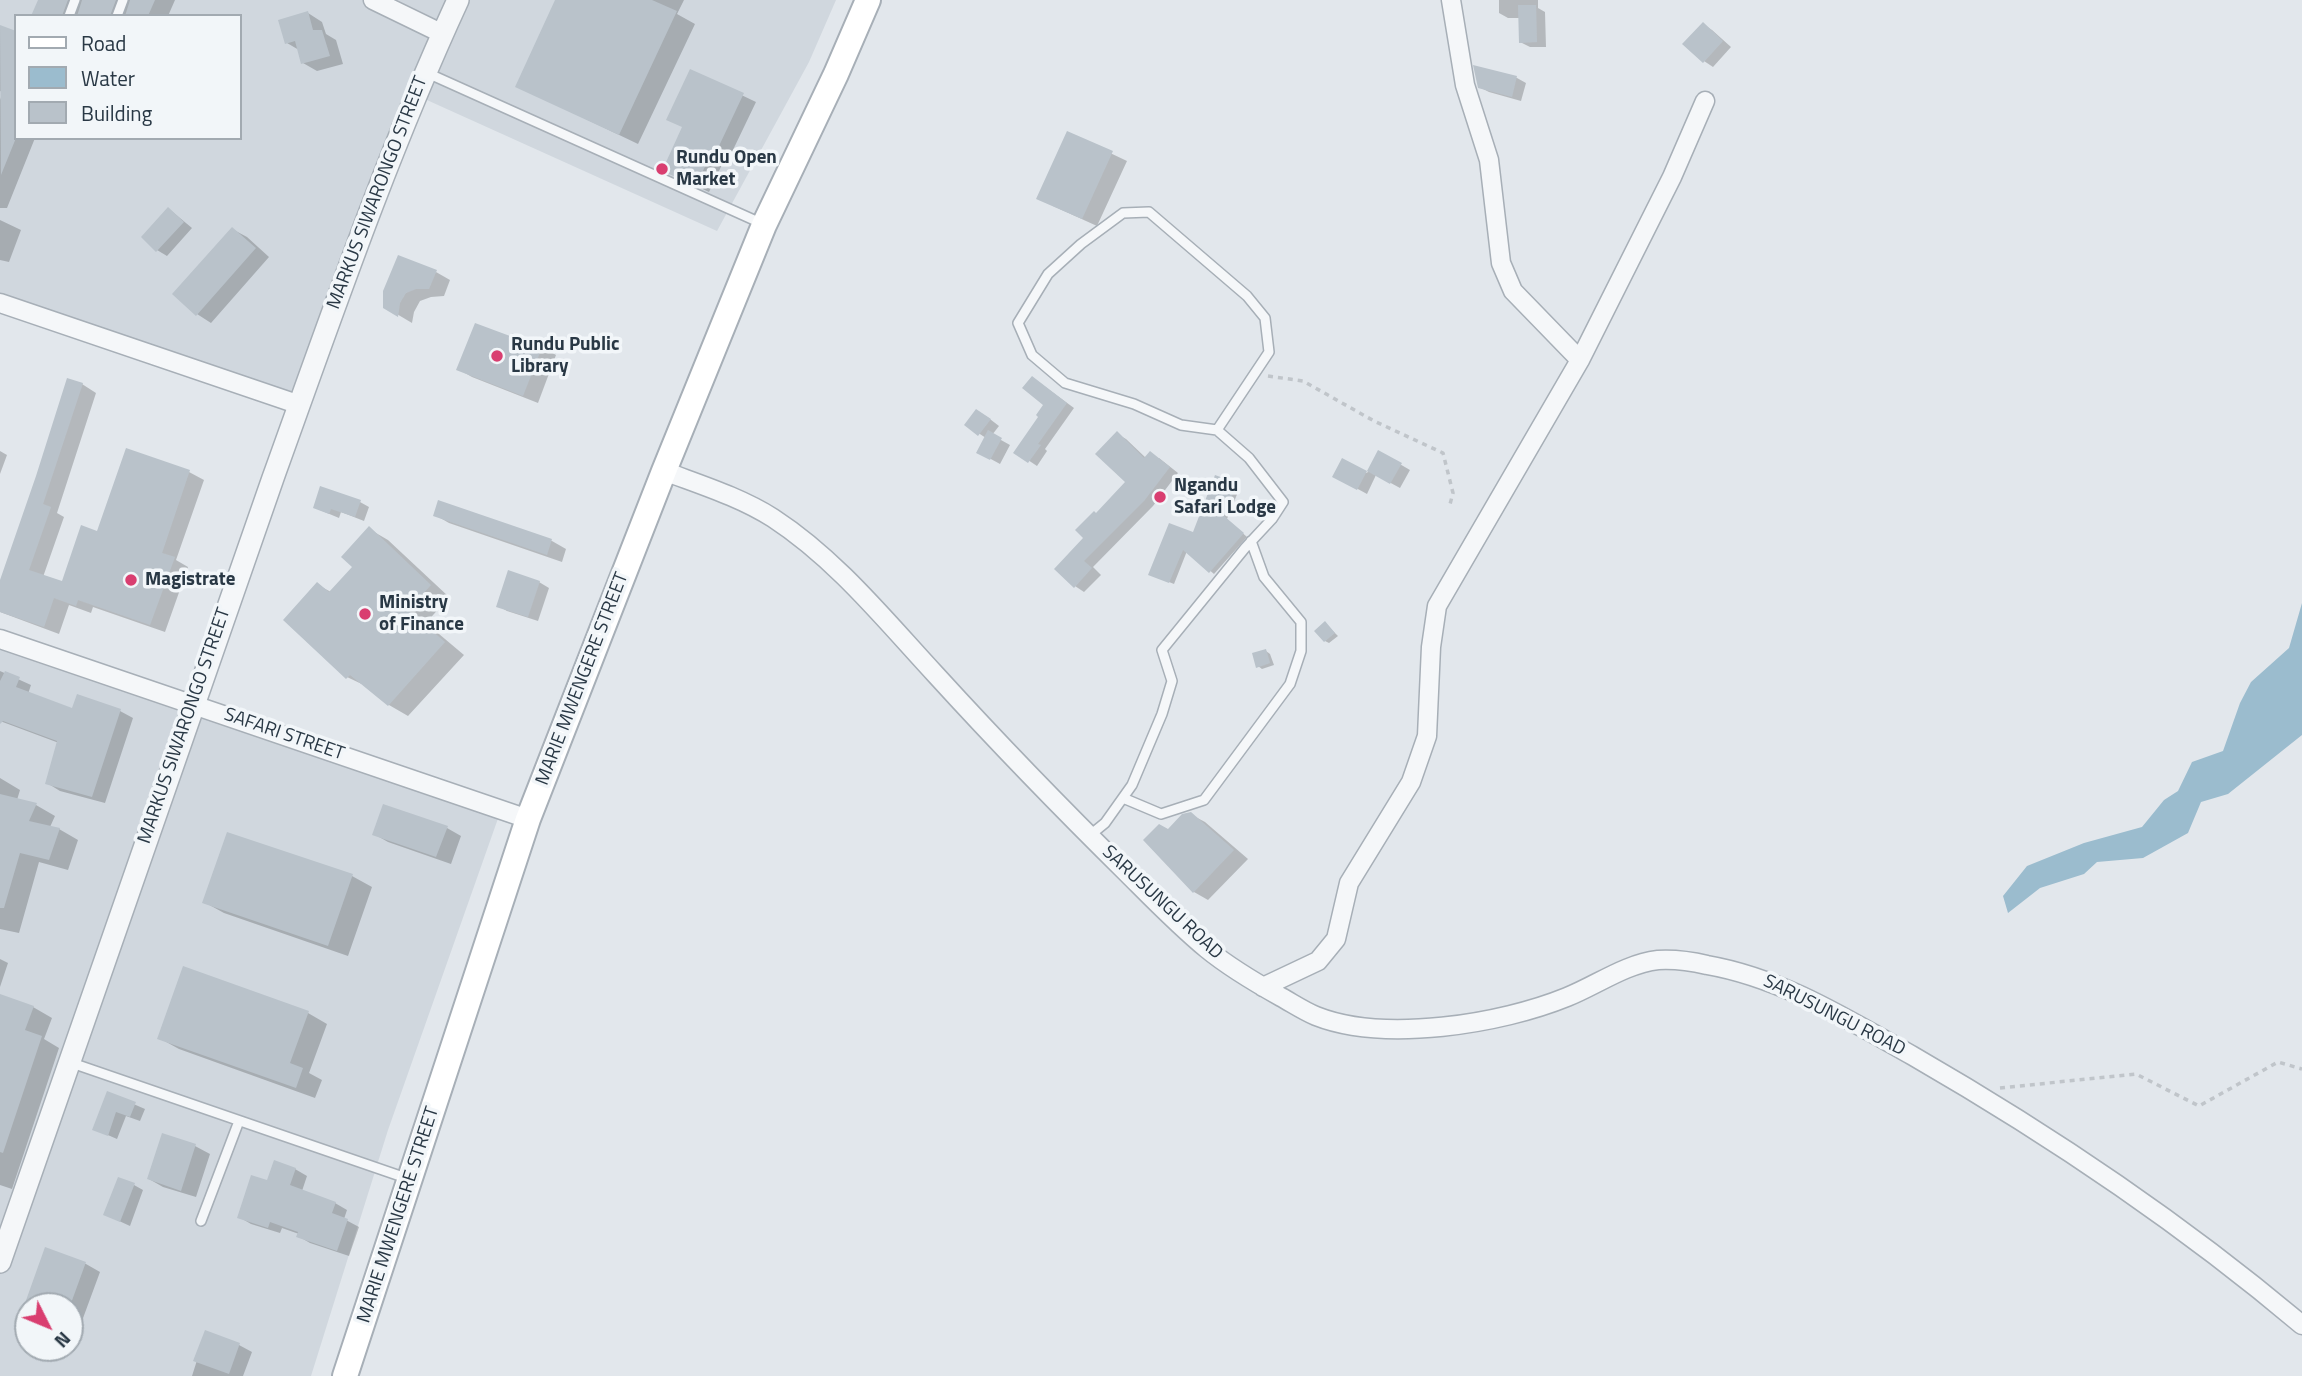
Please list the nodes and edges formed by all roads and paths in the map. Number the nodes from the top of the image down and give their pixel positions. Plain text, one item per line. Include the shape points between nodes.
1 (373, 0) edge
2 (458, 0) edge
3 (868, 0) edge
4 (1451, 0) edge
5 (443, 34) junction
6 (425, 72) junction
7 (1705, 101) dead end
8 (764, 225) junction
9 (0, 303) edge
10 (1580, 360) junction
11 (1256, 374) junction
12 (300, 405) junction
13 (1217, 430) junction
14 (664, 471) junction
15 (1449, 508) dead end
16 (1251, 541) junction
17 (0, 639) edge
18 (192, 704) junction
19 (1124, 798) junction
20 (528, 819) junction
21 (1089, 835) junction
22 (1264, 987) junction
23 (69, 1062) junction
24 (2302, 1069) edge
25 (1975, 1091) junction
26 (239, 1121) junction
27 (411, 1180) junction
28 (201, 1221) dead end
29 (0, 1262) edge
30 (2302, 1325) edge
31 (345, 1376) edge

1 - 5 street
2 - 5 street, MARKUS SIWARONGO STREET
3 - 8 main road, MARIE MWENGERE STREET
4 - 10 street via 1465,85 1489,160 1501,263 1513,291
5 - 6 street, MARKUS SIWARONGO STREET
6 - 8 lane
6 - 12 street, MARKUS SIWARONGO STREET via 356,245
7 - 10 street
8 - 14 main road, MARIE MWENGERE STREET
9 - 12 street
10 - 22 street via 1437,606 1427,736 1411,782 1349,883 1336,939 1318,961
11 - 13 lane
11 - 13 lane via 1269,352 1265,318 1247,296 1149,212 1123,213 1048,274 1018,323 1032,355 1065,383 1134,404 1181,425
11 - 15 path via 1303,382 1443,453 1453,493
12 - 18 street, MARKUS SIWARONGO STREET
13 - 16 lane via 1249,458 1283,502
14 - 20 main road, MARIE MWENGERE STREET
14 - 21 street, SARUSUNGU ROAD via 750,506 807,542
16 - 19 lane via 1162,650 1172,681
16 - 19 lane via 1264,577 1301,622 1301,651 1290,684 1204,800 1161,814
17 - 18 street, SAFARI STREET
18 - 20 street, SAFARI STREET
18 - 23 street, MARKUS SIWARONGO STREET
19 - 21 lane
20 - 27 main road, MARIE MWENGERE STREET
21 - 22 street, SARUSUNGU ROAD via 1208,949
22 - 25 street, SARUSUNGU ROAD via 1315,1015 1357,1027 1410,1028 1526,1013 1628,968 1677,959 1736,970 1781,985
23 - 26 lane
23 - 29 street, MARKUS SIWARONGO STREET
24 - 25 path via 2278,1062 2199,1106 2136,1074
25 - 30 street, SARUSUNGU ROAD via 2174,1224
26 - 27 lane
26 - 28 lane
27 - 31 main road, MARIE MWENGERE STREET

